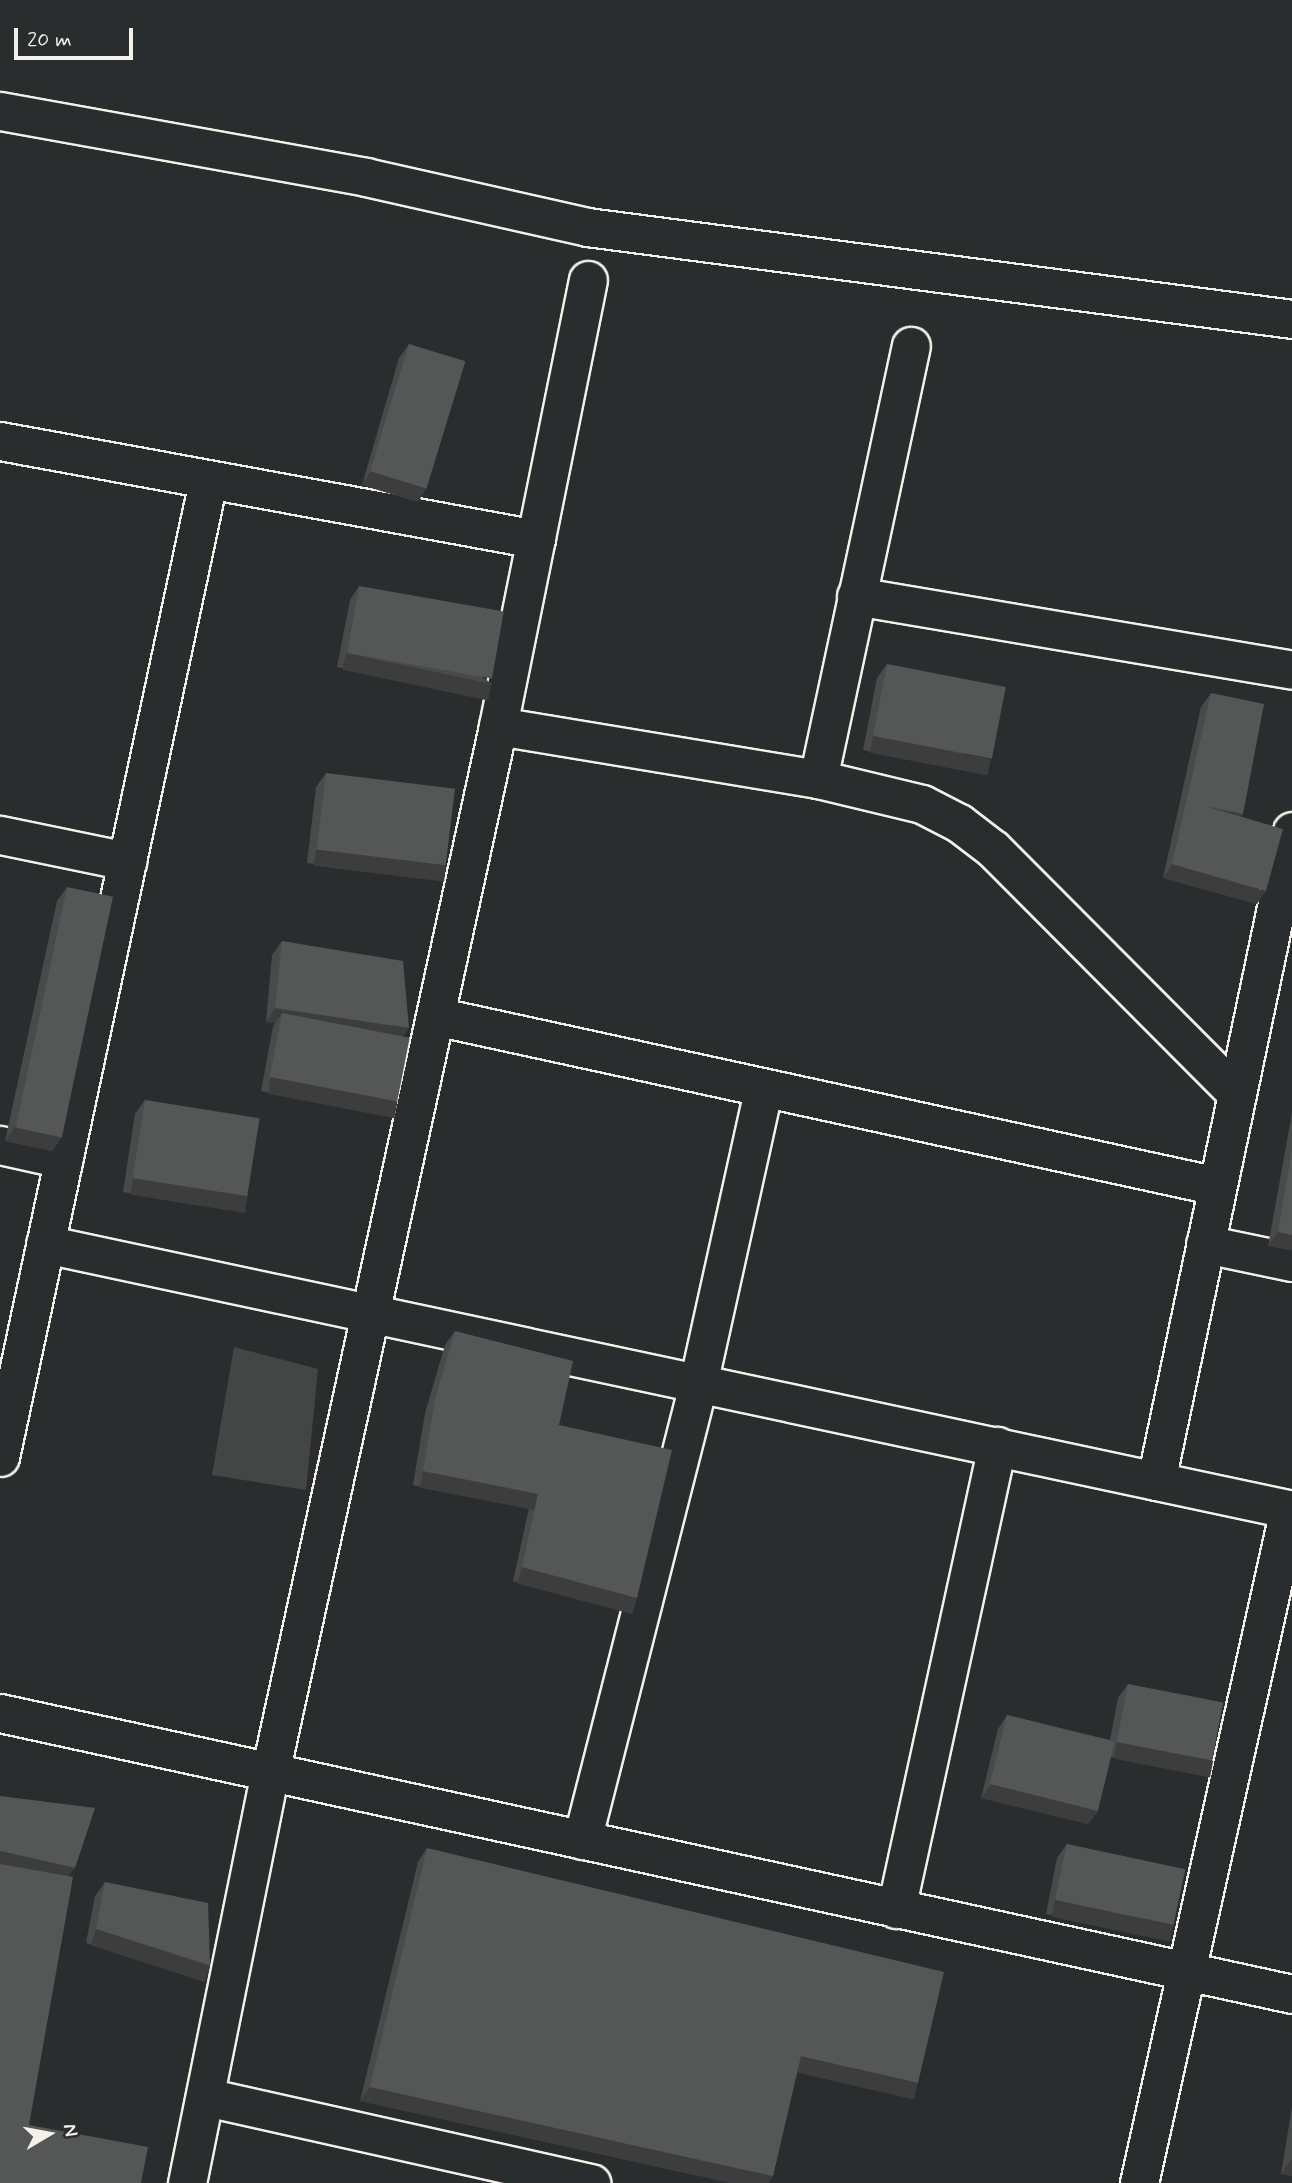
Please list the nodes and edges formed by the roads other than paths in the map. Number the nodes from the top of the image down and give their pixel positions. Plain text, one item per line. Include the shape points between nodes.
1 (0, 111) edge
2 (588, 280) dead end
3 (1292, 319) edge
4 (911, 346) dead end
5 (0, 441) edge
6 (208, 481) junction
7 (537, 539) junction
8 (856, 596) junction
9 (1292, 670) edge
10 (498, 726) junction
11 (818, 779) junction
12 (1292, 831) edge
13 (0, 835) edge
14 (127, 861) junction
15 (435, 1016) junction
16 (764, 1091) junction
17 (1234, 1091) junction
18 (0, 1145) edge
19 (63, 1159) junction
20 (1217, 1186) junction
21 (45, 1244) junction
22 (1205, 1244) junction
23 (1292, 1262) edge
24 (371, 1311) junction
25 (698, 1384) junction
26 (997, 1446) junction
27 (0, 1457) edge
28 (1156, 1481) junction
29 (1291, 1509) edge
30 (0, 1713) edge
31 (270, 1773) junction
32 (582, 1840) junction
33 (895, 1909) junction
34 (1186, 1972) junction
35 (1292, 1994) edge
36 (206, 2097) junction
37 (187, 2183) edge
38 (592, 2183) edge
39 (1139, 2183) edge

1 - 3 street via 366,177 587,227
2 - 7 street
4 - 8 street
5 - 6 street
6 - 7 street
6 - 14 street
7 - 10 street
8 - 9 street
8 - 11 street
10 - 11 street
10 - 15 street
11 - 17 street via 922,804 959,823 993,849
12 - 17 street
13 - 14 street
14 - 19 street
15 - 16 street
15 - 24 street
16 - 20 street
16 - 25 street
17 - 20 street
18 - 19 street
19 - 21 street
20 - 22 street
21 - 24 street
21 - 27 street
22 - 23 street
22 - 28 street
24 - 25 street
24 - 31 street
25 - 26 street
25 - 32 street
26 - 28 street
26 - 33 street
28 - 29 street
29 - 34 street
30 - 31 street
31 - 32 street
31 - 36 street
32 - 33 street
33 - 34 street
34 - 35 street
34 - 39 street
36 - 37 street
36 - 38 street

